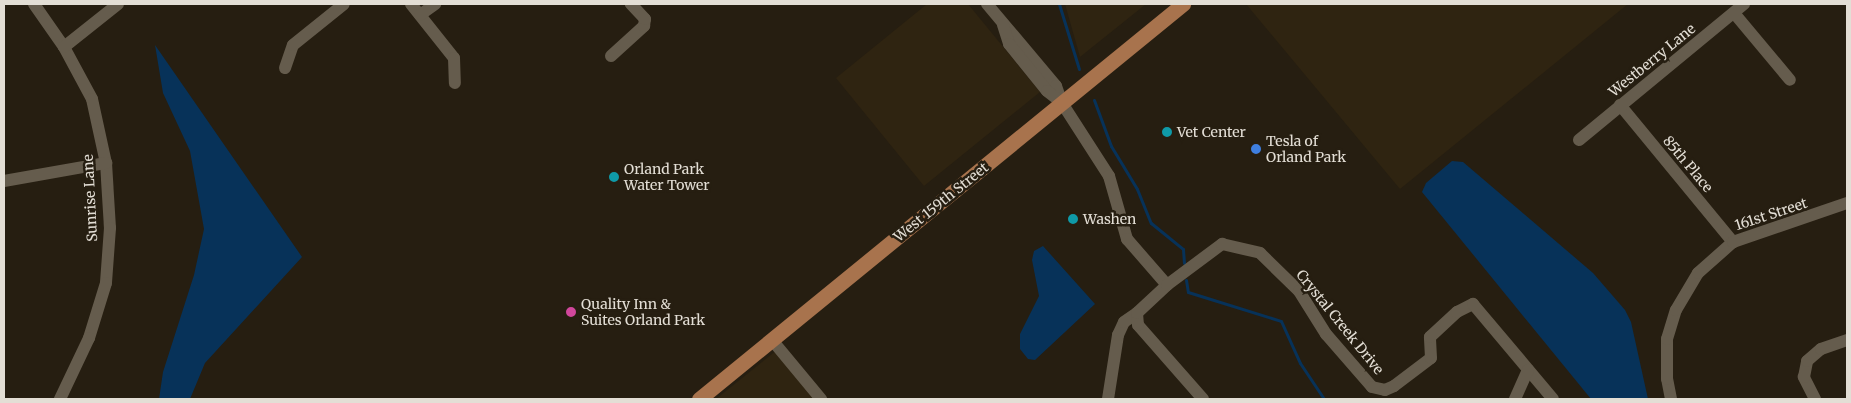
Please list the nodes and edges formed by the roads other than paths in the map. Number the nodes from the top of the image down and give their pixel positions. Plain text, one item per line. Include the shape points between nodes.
1 (34, 4) edge
2 (118, 4) edge
3 (344, 4) edge
4 (411, 4) edge
5 (434, 4) edge
6 (631, 4) edge
7 (988, 4) edge
8 (1183, 4) edge
9 (1744, 4) edge
10 (1734, 12) junction
11 (420, 15) junction
12 (64, 47) junction
13 (610, 56) dead end
14 (285, 68) dead end
15 (1790, 80) dead end
16 (455, 82) dead end
17 (1062, 103) junction
18 (1620, 105) junction
19 (1579, 140) dead end
20 (106, 163) junction
21 (4, 180) edge
22 (1847, 203) edge
23 (1733, 242) junction
24 (1167, 285) junction
25 (1137, 313) junction
26 (772, 340) junction
27 (1847, 340) edge
28 (1528, 370) junction
29 (60, 399) edge
30 (699, 399) edge
31 (822, 399) edge
32 (1108, 399) edge
33 (1203, 399) edge
34 (1515, 399) edge
35 (1553, 399) edge
36 (1672, 399) edge
37 (1815, 399) edge

1 - 12 street, Sunrise Lane
2 - 12 street
3 - 14 street via 293,45
4 - 11 street
5 - 11 street
6 - 13 street via 645,19 644,26
7 - 17 street via 1003,25 1009,44 1047,91
8 - 17 main road, West 159th Street
9 - 10 street, Westberry Lane
10 - 15 street
10 - 18 street, Westberry Lane
11 - 16 street via 454,58
12 - 20 street, Sunrise Lane via 92,99
17 - 24 street via 1108,176 1127,239
17 - 26 main road, West 159th Street
18 - 19 street, Westberry Lane
18 - 23 street, 85th Place
20 - 21 street
20 - 29 street, Sunrise Lane via 110,228 106,283 88,338
22 - 23 street, 161st Street
23 - 36 street, 161st Street via 1698,273 1676,310 1665,353
24 - 25 street
24 - 28 street, Crystal Creek Drive via 1222,244 1260,253 1299,291 1326,334 1372,387 1385,390 1394,386 1431,358 1430,336 1457,312 1473,304
25 - 32 street via 1124,322 1118,336
25 - 33 street via 1138,325
26 - 30 main road, West 159th Street
26 - 31 street
27 - 37 street via 1815,352 1807,361 1804,377
28 - 34 street
28 - 35 street, Crystal Creek Drive

